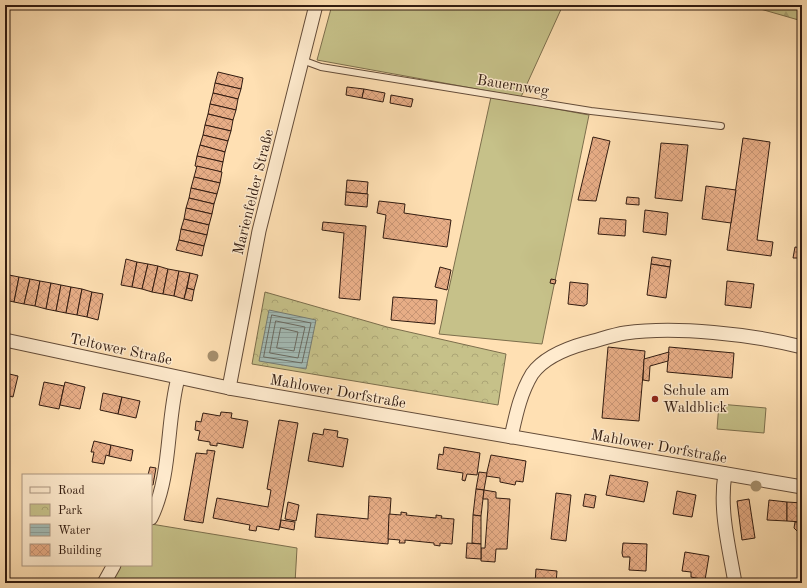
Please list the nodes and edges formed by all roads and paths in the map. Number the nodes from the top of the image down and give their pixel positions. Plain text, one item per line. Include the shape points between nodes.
1 (316, 5) edge
2 (302, 60) junction
3 (721, 126) dead end
4 (5, 340) edge
5 (802, 346) edge
6 (178, 378) junction
7 (229, 388) junction
8 (511, 437) junction
9 (725, 474) junction
10 (802, 487) edge
11 (152, 515) edge
12 (113, 566) edge
13 (104, 583) edge
14 (735, 583) edge

1 - 2 street, Marienfelder Straße
2 - 3 lane, Bauernweg via 321,67 591,111
2 - 7 street, Marienfelder Straße via 259,231
4 - 6 street, Teltower Straße
5 - 8 street via 768,339 676,330 624,333 578,345 558,353 533,374 517,407
6 - 7 street, Teltower Straße
6 - 11 street via 171,410 165,471
7 - 8 street, Mahlower Dorfstraße
8 - 9 street, Mahlower Dorfstraße
9 - 10 street, Mahlower Dorfstraße
9 - 14 street via 724,522
12 - 13 street

